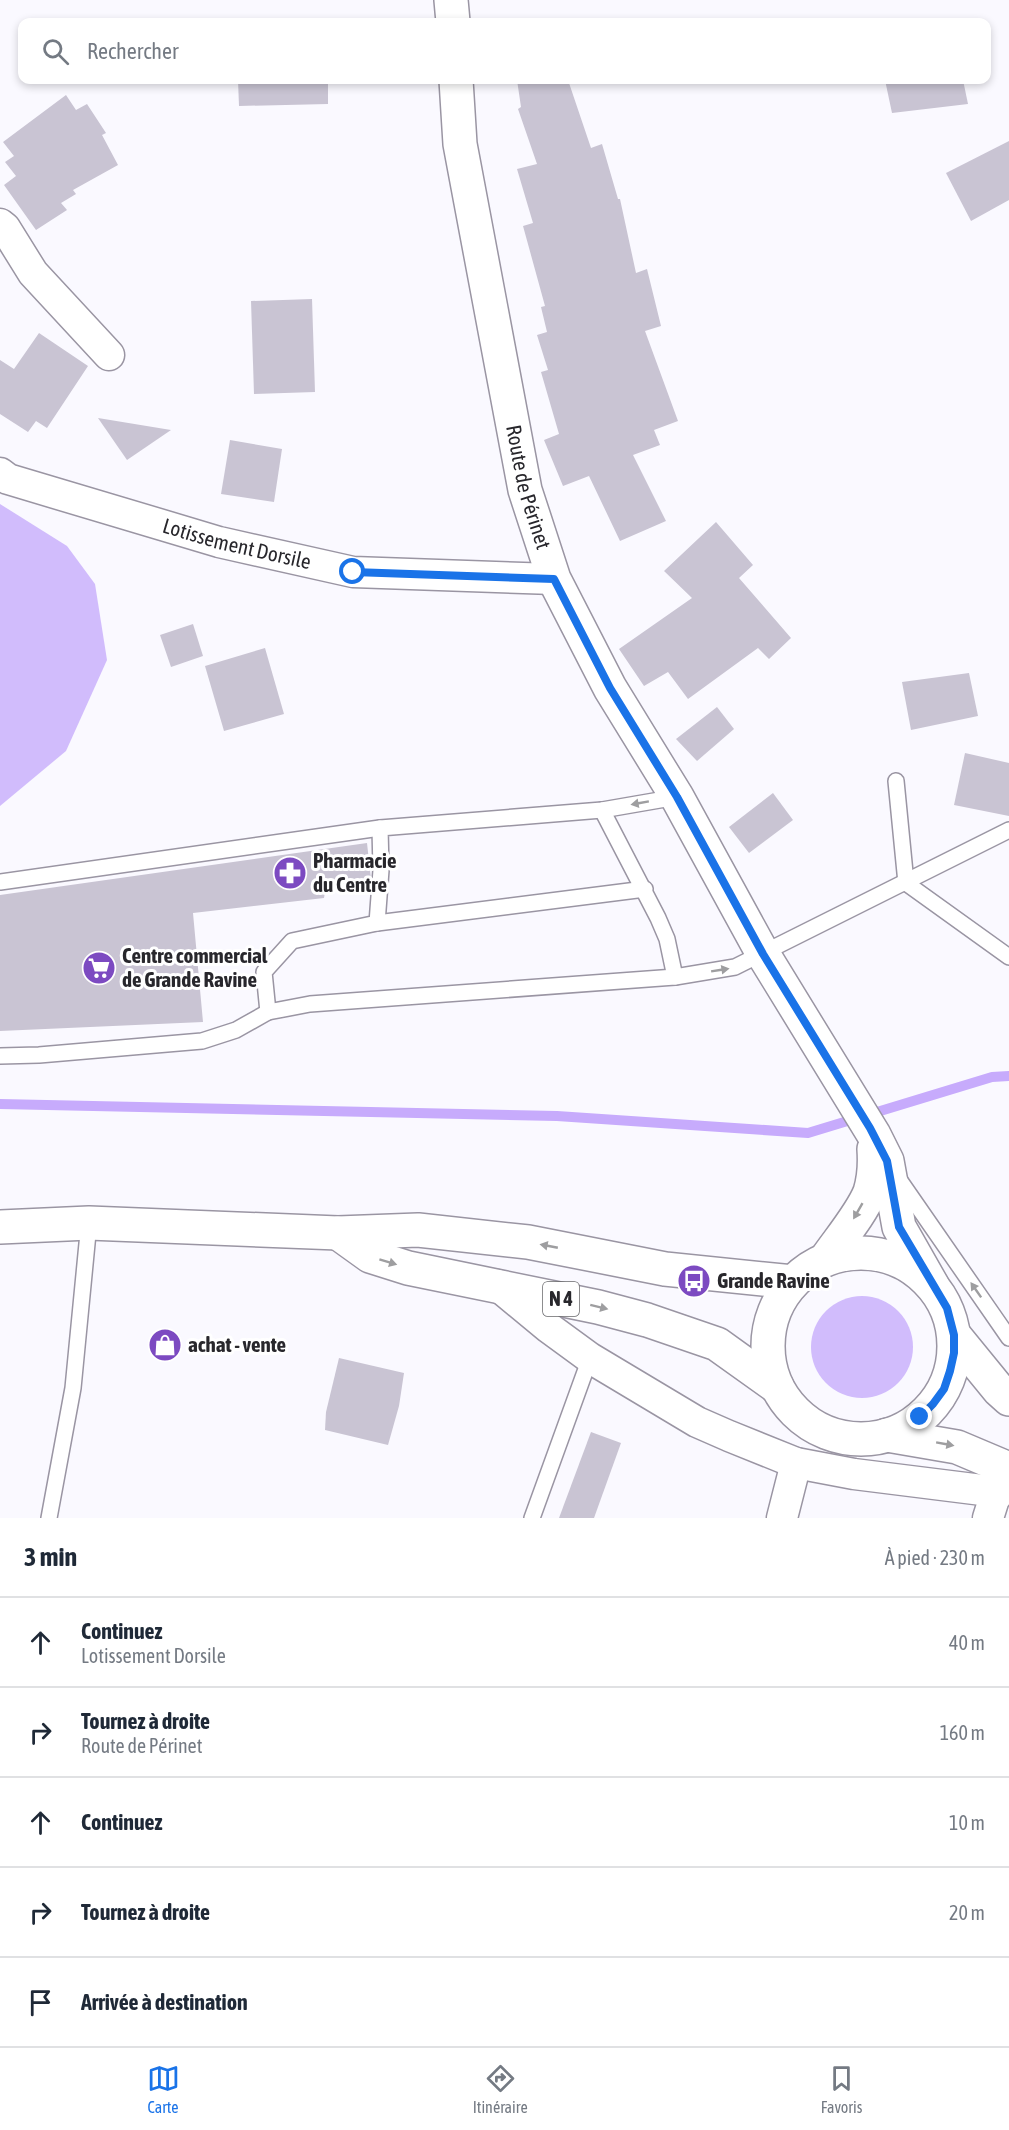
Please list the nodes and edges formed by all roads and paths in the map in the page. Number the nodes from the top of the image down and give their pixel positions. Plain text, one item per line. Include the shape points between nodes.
1 (451, 0) edge
2 (453, 18) edge
3 (456, 84) edge
4 (0, 224) edge
5 (109, 355) dead end
6 (0, 473) edge
7 (554, 579) junction
8 (896, 781) dead end
9 (677, 797) junction
10 (602, 810) junction
11 (380, 828) junction
12 (1009, 830) edge
13 (0, 882) edge
14 (906, 883) junction
15 (645, 890) junction
16 (377, 923) junction
17 (763, 954) junction
18 (1009, 957) edge
19 (675, 977) junction
20 (268, 1012) junction
21 (0, 1056) edge
22 (877, 1141) junction
23 (89, 1223) junction
24 (0, 1227) edge
25 (338, 1233) junction
26 (826, 1259) junction
27 (794, 1282) junction
28 (497, 1285) junction
29 (932, 1285) junction
30 (954, 1335) junction
31 (1009, 1338) edge
32 (590, 1358) junction
33 (777, 1387) junction
34 (1009, 1399) edge
35 (887, 1435) junction
36 (796, 1463) junction
37 (1001, 1490) edge
38 (49, 1518) edge
39 (532, 1518) edge
40 (782, 1518) edge

1 - 2 main road
3 - 7 main road, Route de Périnet via 460,144 523,478
4 - 5 street via 33,273
6 - 7 street, Lotissement Dorsile via 8,479 219,542 353,572
7 - 9 main road, Route de Périnet via 610,688
8 - 14 lane
9 -> 10 lane
9 - 17 main road, Route de Périnet
10 - 11 lane
10 - 15 lane
11 - 13 lane
11 - 16 lane
12 - 14 lane
14 - 17 lane
14 - 18 lane
15 - 16 lane
15 - 19 lane via 667,939
16 - 20 lane via 292,940 264,972
19 -> 17 lane via 735,968
17 - 22 main road, Route de Périnet
19 - 20 lane via 310,1004
20 - 21 lane via 236,1030 201,1041
22 -> 26 main road via 870,1192
22 - 29 main road, Route de Périnet via 899,1227
31 -> 22 lane
23 - 24 main road, N 4
23 - 25 main road, N 4
23 - 38 lane via 73,1388
27 -> 25 main road, N 4 via 665,1269 528,1242 418,1230
25 -> 28 main road, N 4 via 370,1257
26 - 27 main road, N 4
26 - 29 main road, N 4 via 854,1252 883,1255 910,1266
27 - 33 main road, N 4 via 777,1305 769,1332 768,1360
28 - 32 street
28 -> 33 main road, N 4 via 647,1320 717,1344
29 - 30 main road, N 4 via 947,1308
30 - 34 main road, N 4
30 - 35 main road, N 4 via 954,1353 944,1389 920,1417
32 - 36 street via 697,1422
32 - 39 lane
33 - 35 main road, N 4 via 791,1408 811,1425 835,1435 861,1439
35 -> 37 main road, N 4 via 957,1447
36 - 37 street via 855,1474
36 - 40 street

